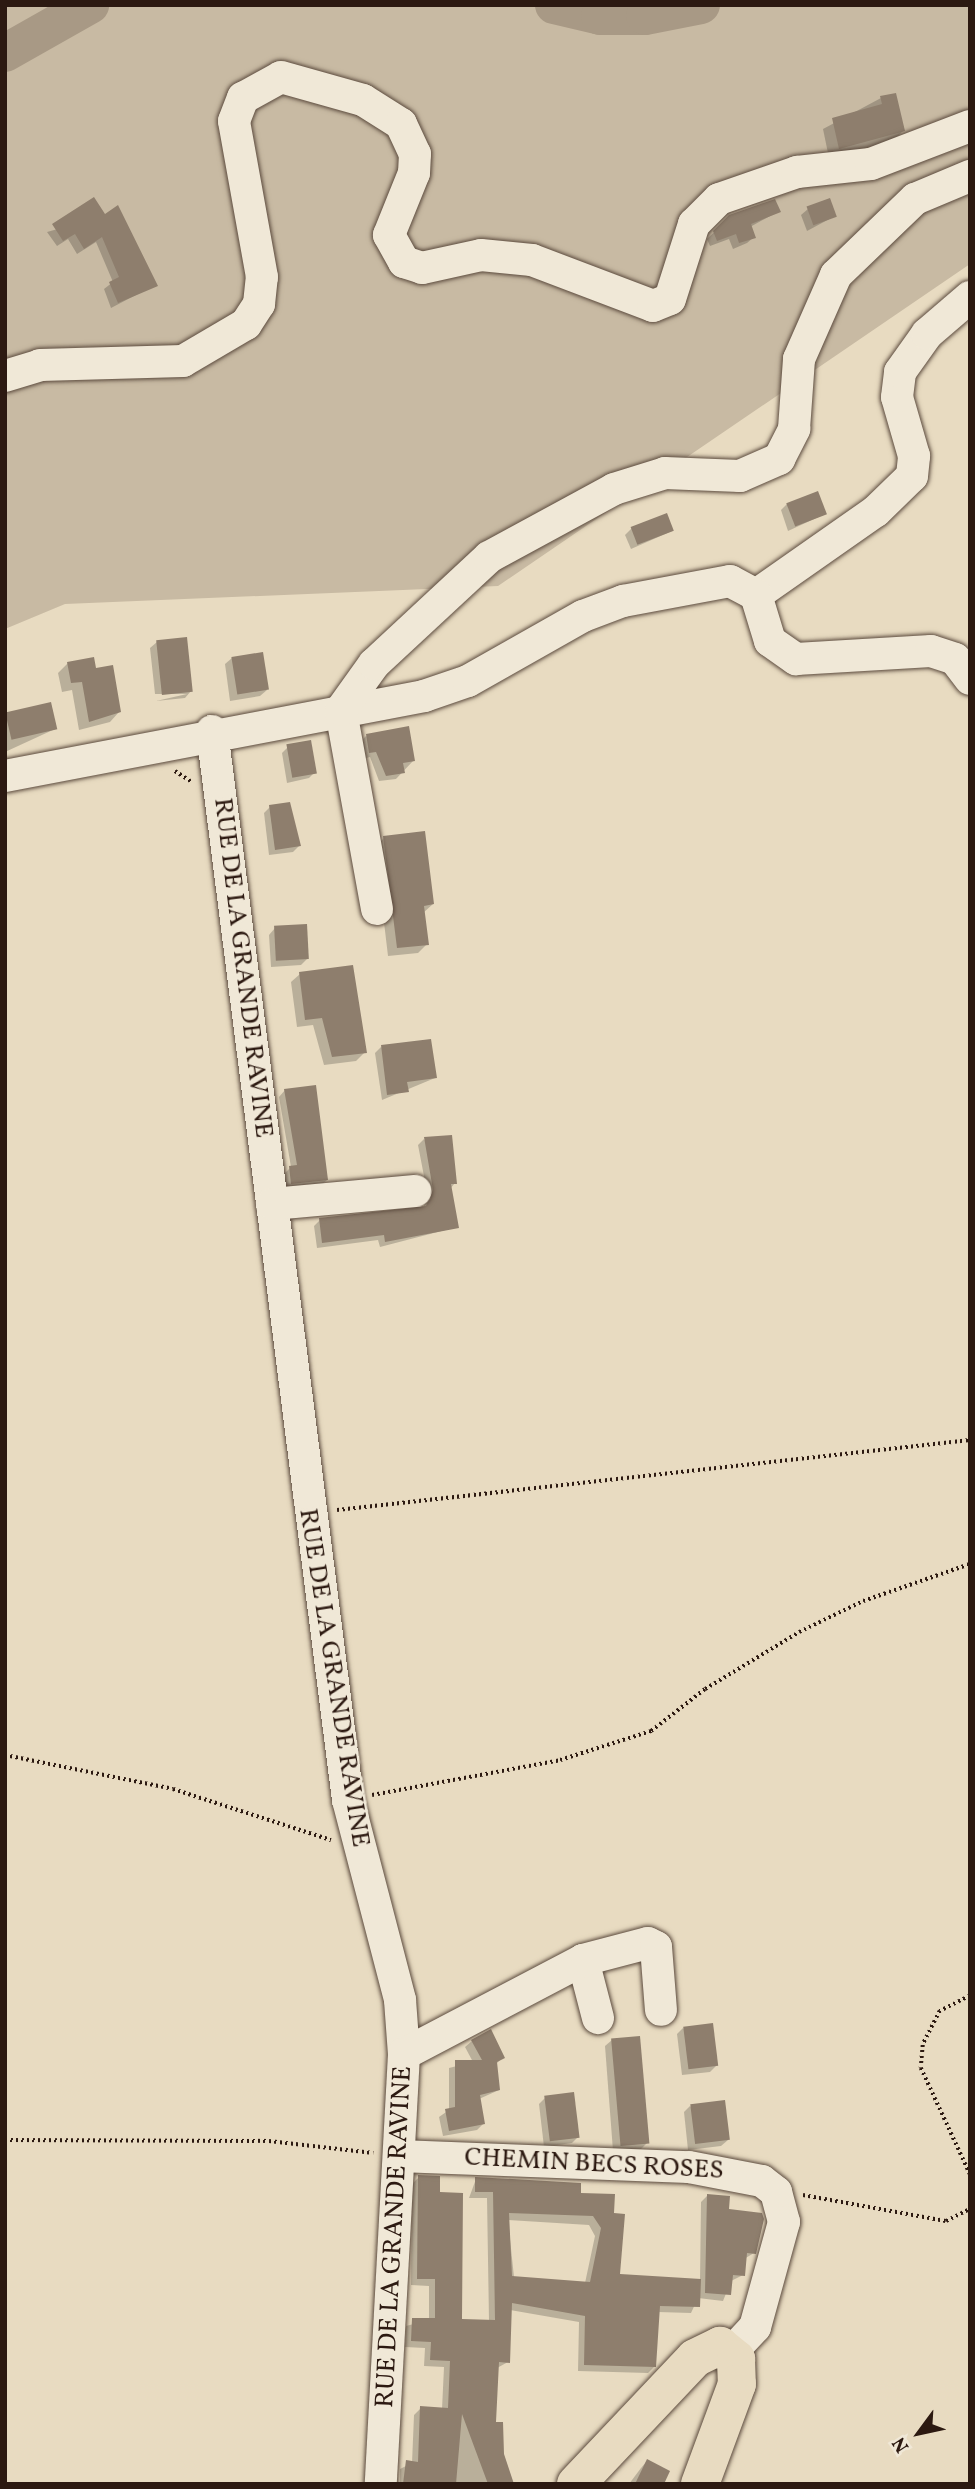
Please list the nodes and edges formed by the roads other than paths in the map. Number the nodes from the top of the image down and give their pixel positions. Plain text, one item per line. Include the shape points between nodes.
1 (970, 126) edge
2 (970, 176) edge
3 (970, 297) edge
4 (5, 376) edge
5 (756, 595) junction
6 (970, 679) edge
7 (341, 710) junction
8 (212, 732) junction
9 (5, 776) edge
10 (377, 909) dead end
11 (415, 1191) dead end
12 (272, 1204) junction
13 (583, 1960) junction
14 (661, 2010) dead end
15 (598, 2018) dead end
16 (404, 2054) junction
17 (399, 2156) junction
18 (732, 2352) junction
19 (381, 2484) edge
20 (576, 2484) edge
21 (700, 2484) edge

1 - 4 street via 871,164 797,172 719,199 694,223 670,299 653,306 532,260 481,255 422,268 404,262 389,234 414,173 415,154 401,124 363,100 281,77 243,98 234,121 262,277 259,304 246,324 183,361 40,365
2 - 7 street via 915,199 836,275 799,359 794,429 779,459 740,476 648,475 508,546 464,578 374,664
3 - 5 street via 927,334 900,372 897,397 914,456 912,477 876,511
5 - 6 street via 771,641 796,659 931,651 955,659
5 - 7 street via 730,581 623,601 545,633 468,681
7 - 8 street
7 - 10 street
8 - 9 street
8 - 12 street, RUE DE LA GRANDE RAVINE
11 - 12 street
12 - 16 street, RUE DE LA GRANDE RAVINE via 307,1514 348,1800 400,2000
13 - 14 street via 653,1944
13 - 15 street
13 - 16 street
16 - 17 street, RUE DE LA GRANDE RAVINE
17 - 18 street, CHEMIN BECS ROSES via 731,2170 776,2192 784,2222 773,2273 755,2327
17 - 19 street, RUE DE LA GRANDE RAVINE
18 - 20 main road via 710,2348 695,2358
18 - 21 main road via 737,2384

